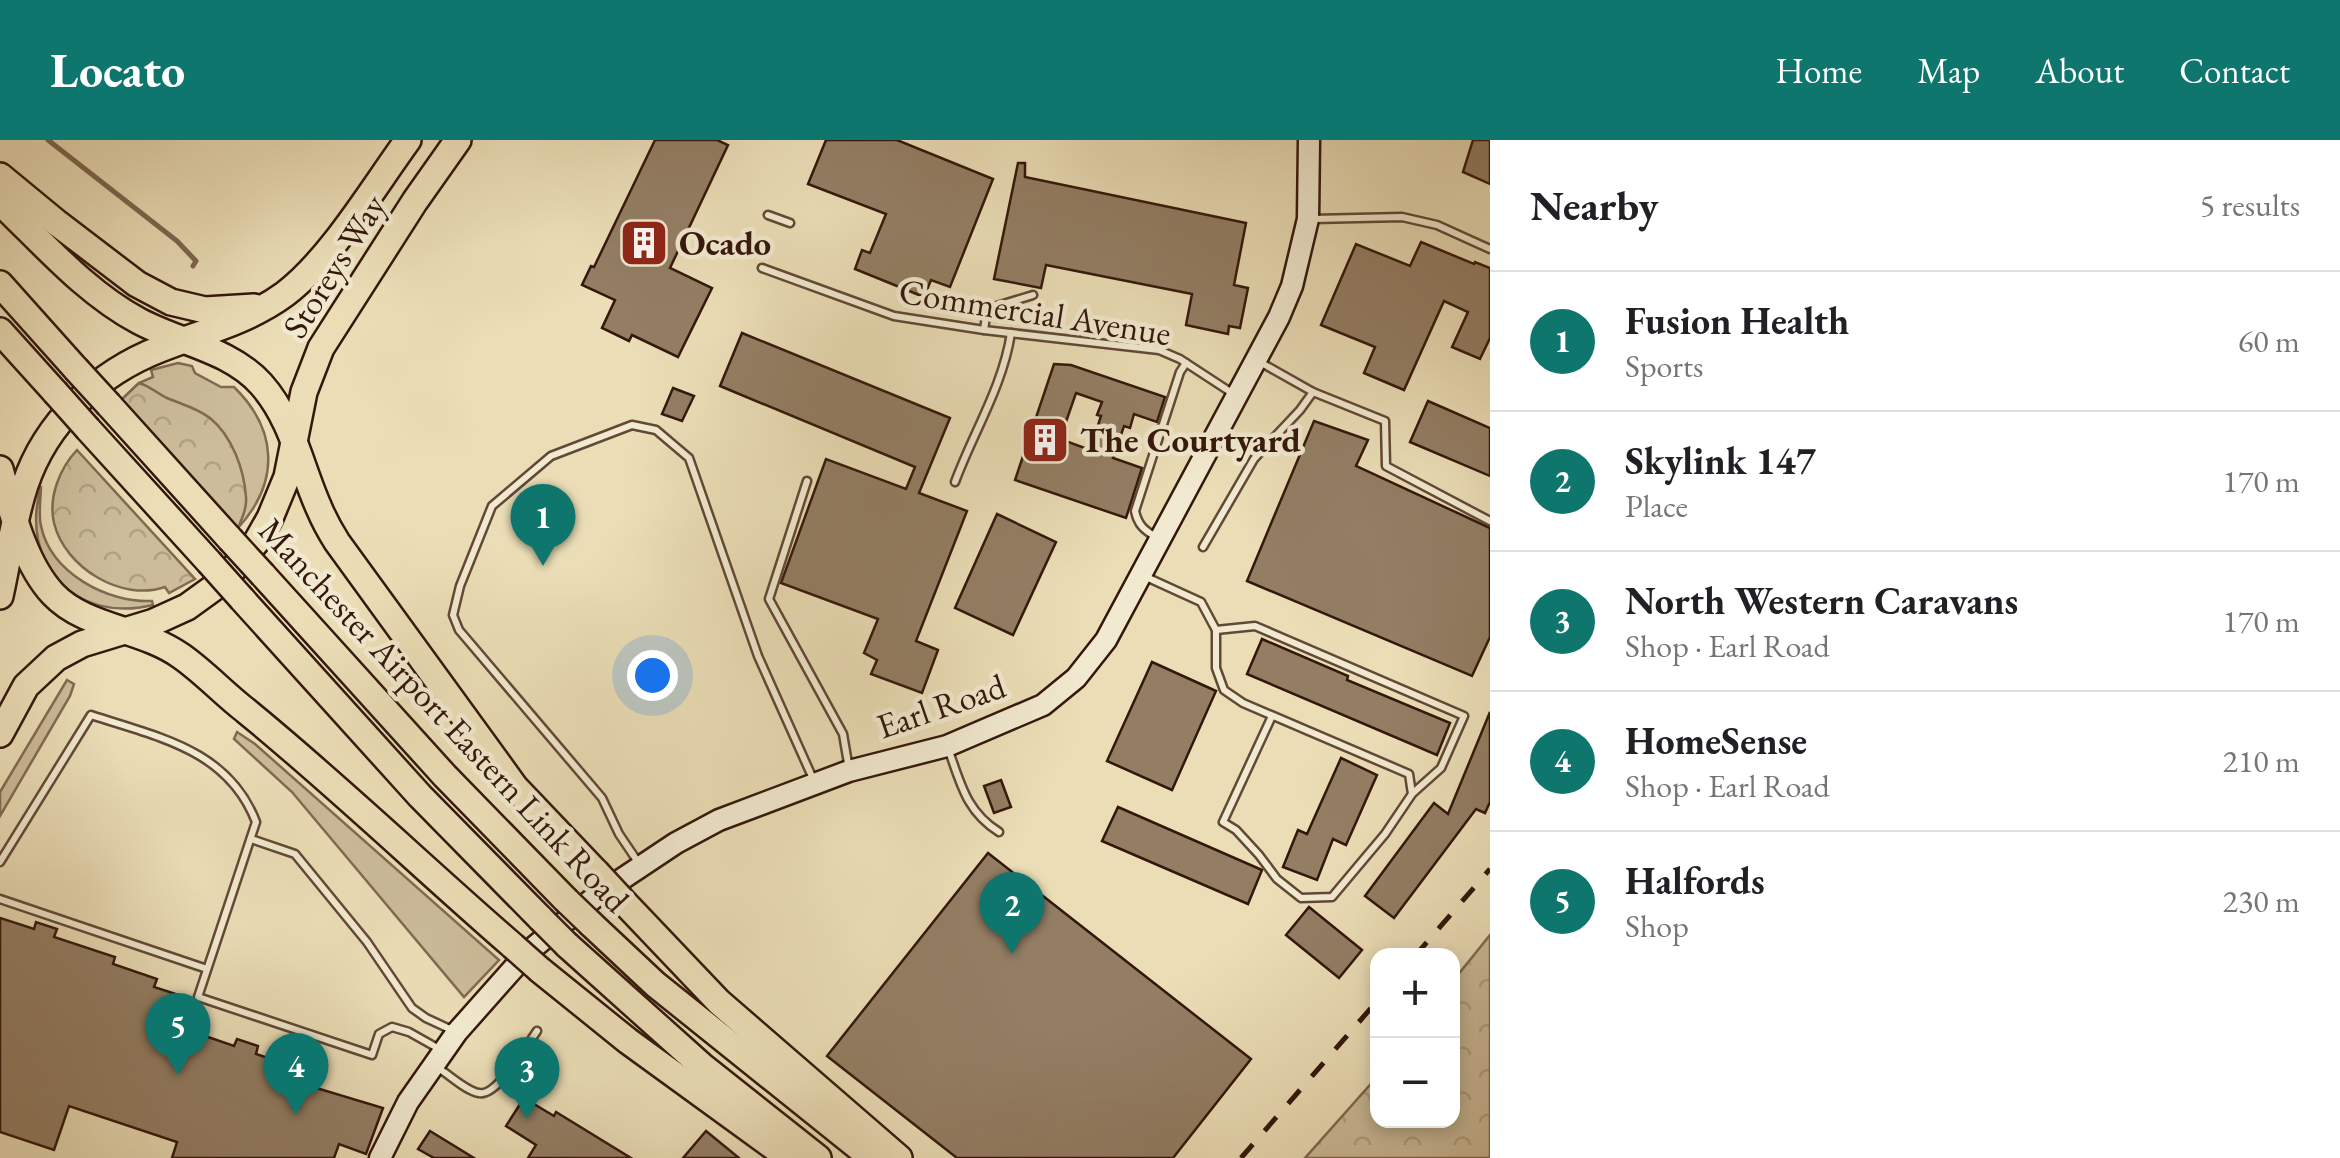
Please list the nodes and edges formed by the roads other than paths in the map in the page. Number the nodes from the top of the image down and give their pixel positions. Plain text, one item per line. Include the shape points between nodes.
1 (408, 140) edge
2 (458, 140) edge
3 (1309, 140) edge
4 (0, 176) edge
5 (0, 202) edge
6 (768, 215) dead end
7 (1308, 219) junction
8 (790, 224) dead end
9 (1490, 249) edge
10 (762, 268) dead end
11 (0, 284) edge
12 (1033, 295) dead end
13 (268, 305) junction
14 (984, 330) junction
15 (0, 331) edge
16 (1011, 333) junction
17 (184, 341) junction
18 (1257, 360) junction
19 (1186, 362) junction
20 (1313, 392) junction
21 (1237, 396) junction
22 (294, 439) junction
23 (0, 469) edge
24 (807, 481) dead end
25 (954, 482) dead end
26 (1490, 520) edge
27 (17, 522) junction
28 (1162, 540) junction
29 (1203, 547) dead end
30 (1142, 575) junction
31 (0, 596) edge
32 (128, 630) junction
33 (1216, 630) junction
34 (1272, 716) junction
35 (0, 734) edge
36 (946, 746) junction
37 (849, 770) junction
38 (815, 782) junction
39 (1412, 794) junction
40 (999, 832) dead end
41 (251, 839) junction
42 (0, 862) edge
43 (640, 866) junction
44 (0, 899) edge
45 (207, 968) junction
46 (536, 1031) dead end
47 (457, 1032) junction
48 (438, 1057) junction
49 (380, 1158) edge
50 (790, 1158) edge
51 (818, 1158) edge
52 (872, 1158) edge
53 (899, 1158) edge

1 - 13 highway, Storeys Way via 318,262
2 - 22 highway, Storeys Way via 321,348
3 - 7 street, Earl Road
4 - 13 highway via 137,284 170,302 206,310
5 - 17 highway via 106,299
6 - 8 lane
7 - 9 lane via 1416,218
7 - 18 street, Earl Road via 1292,286
10 - 14 lane, Commercial Avenue via 881,313
11 - 52 highway, Manchester Airport Eastern Link Road, bridge via 445,776 565,899 655,984
12 - 14 lane via 988,309
13 - 17 highway, Storeys Way
14 - 16 lane, Commercial Avenue
15 - 51 highway, Manchester Airport Eastern Link Road, bridge via 420,796 541,920 702,1066
16 - 19 lane, Commercial Avenue via 1158,350
16 - 25 lane
17 - 22 highway via 251,374
17 - 27 highway via 116,370 81,398 40,451
18 - 20 lane
18 - 21 street, Earl Road
19 - 21 lane, Commercial Avenue
19 - 28 lane via 1135,511 1137,522
20 - 26 lane via 1385,421 1386,466
20 - 29 lane via 1254,459
21 - 28 street, Earl Road
22 - 32 highway via 281,494 240,563 187,607
22 - 53 highway, bridge via 337,542 516,788 719,1002
23 - 27 highway
24 - 37 lane via 769,599 843,734
27 - 31 highway
27 - 32 highway via 51,592 76,613
28 - 30 street, Earl Road
30 - 33 lane via 1201,602
30 - 36 street, Earl Road via 1076,678 1043,705
32 - 35 highway via 68,650 49,664 26,686
32 - 50 highway, bridge via 184,658 540,970
33 - 34 lane via 1216,668 1224,690
33 - 39 lane via 1255,626 1464,716 1442,768
34 - 39 lane via 1409,774
34 - 39 lane via 1222,822 1301,898 1332,896
36 - 37 street, Earl Road
36 - 40 lane via 972,809
37 - 38 street, Earl Road
38 - 43 street, Earl Road via 718,820
38 - 43 lane via 758,656 688,458 656,430 632,425 551,456 492,506 453,614 459,630 602,798
41 - 42 lane via 256,822 250,807 220,770 184,746 91,715
41 - 45 lane
41 - 47 lane via 295,854 412,1008
43 - 47 street, Earl Road via 528,952
44 - 45 lane
45 - 48 lane via 198,997 372,1055 379,1034 392,1027 409,1032
46 - 48 lane via 486,1093
47 - 48 street, Earl Road
48 - 49 street, Earl Road

